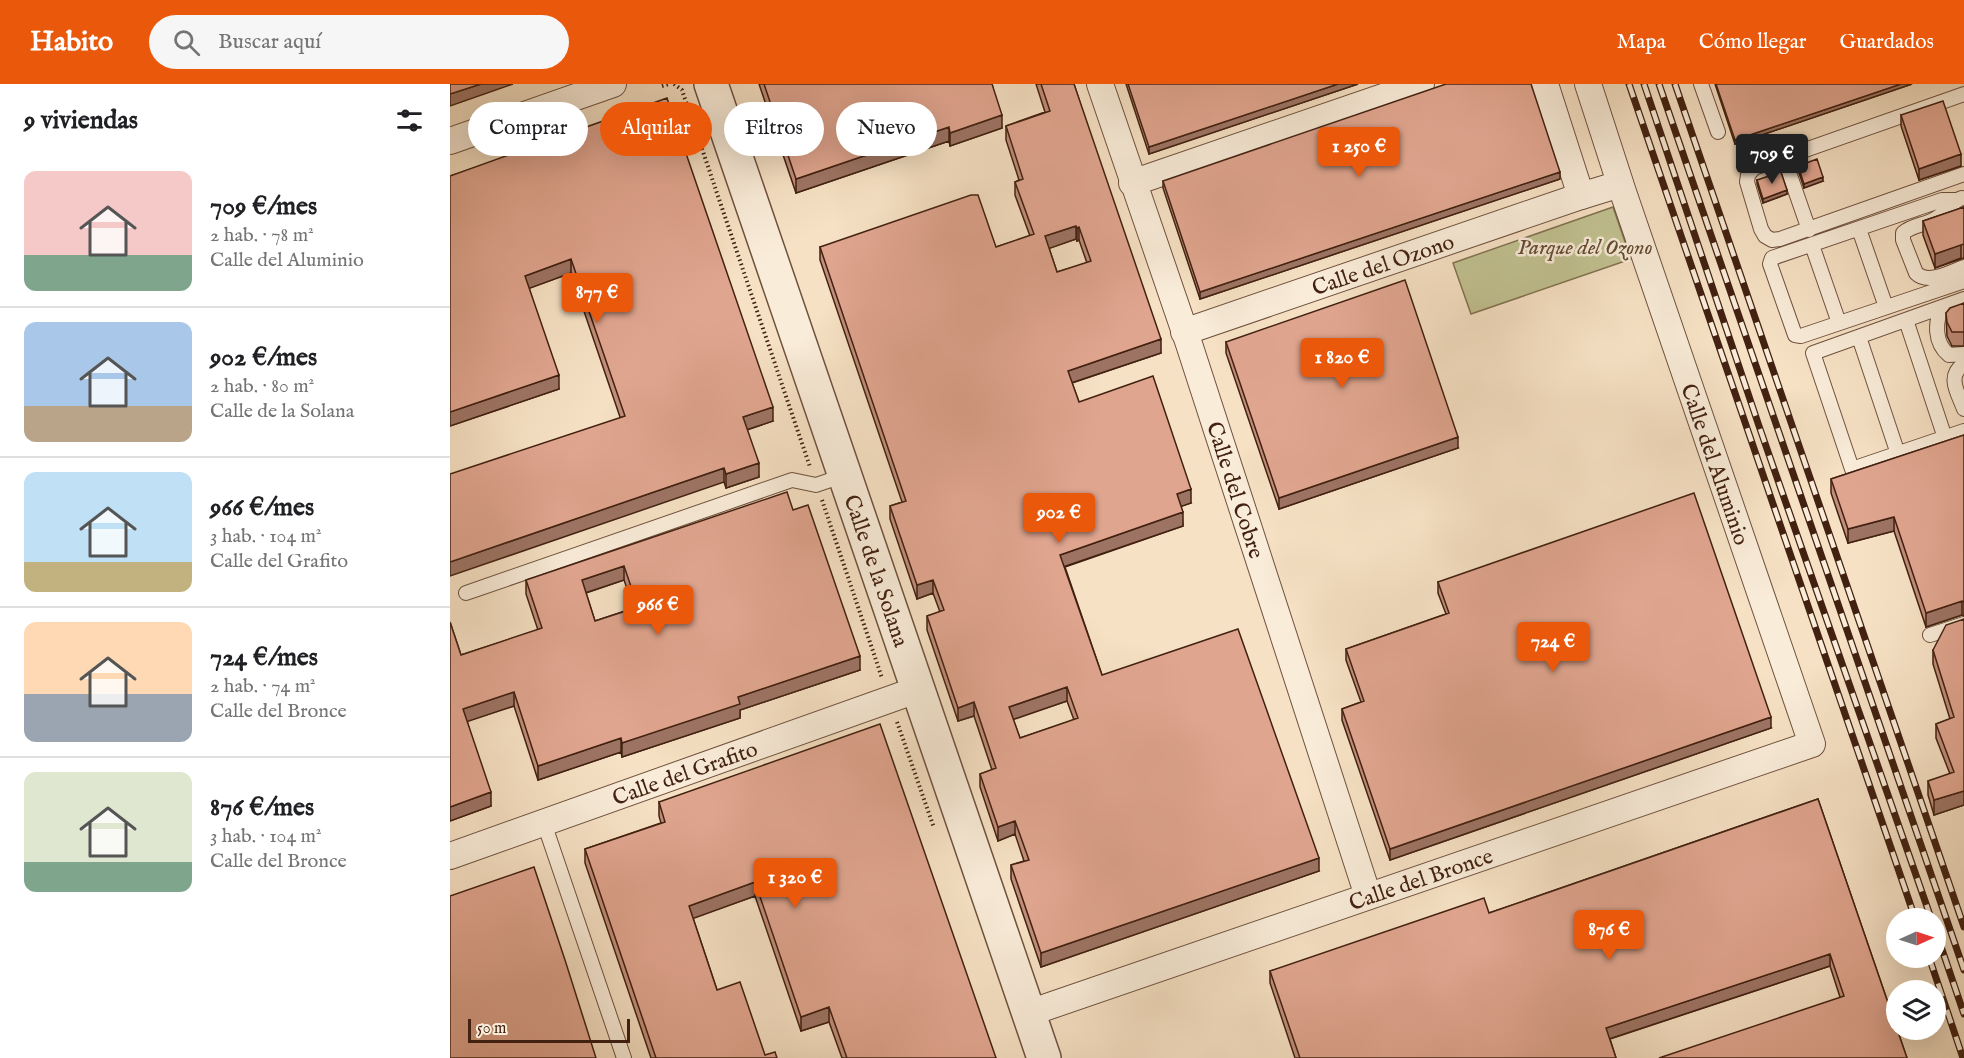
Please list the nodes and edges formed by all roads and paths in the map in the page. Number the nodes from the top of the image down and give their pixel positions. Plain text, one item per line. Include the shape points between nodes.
1 (613, 84) edge
2 (669, 84) edge
3 (674, 84) edge
4 (711, 84) edge
5 (1100, 84) edge
6 (1421, 84) edge
7 (1545, 84) edge
8 (1588, 84) edge
9 (1701, 84) edge
10 (662, 86) dead end
11 (1964, 94) edge
12 (1718, 132) dead end
13 (450, 141) edge
14 (1784, 158) junction
15 (1964, 174) edge
16 (1132, 183) junction
17 (1620, 184) junction
18 (1581, 196) junction
19 (1960, 198) edge
20 (1859, 229) junction
21 (1809, 230) junction
22 (1812, 245) junction
23 (1964, 267) edge
24 (1964, 281) edge
25 (1964, 299) edge
26 (1886, 307) junction
27 (1942, 307) junction
28 (1906, 320) junction
29 (1839, 323) junction
30 (1184, 332) junction
31 (1859, 337) junction
32 (1964, 354) edge
33 (1964, 364) edge
34 (1964, 409) edge
35 (1964, 431) edge
36 (1945, 438) junction
37 (1898, 454) junction
38 (831, 480) junction
39 (466, 593) dead end
40 (1964, 624) edge
41 (1930, 635) dead end
42 (904, 695) junction
43 (1812, 744) joint
44 (544, 823) junction
45 (936, 834) dead end
46 (450, 856) edge
47 (1368, 896) junction
48 (1029, 1013) junction
49 (624, 1058) edge
50 (1044, 1058) edge

1 - 13 street
2 - 10 path
3 - 38 path via 682,90
4 - 38 street, Calle de la Solana
5 - 16 street, Calle del Cobre
6 - 16 street
7 - 18 street
8 - 17 street, Calle del Aluminio
9 - 12 lane
11 - 14 lane
14 - 21 lane
14 - 21 lane via 1754,168 1748,175 1761,229 1772,240
15 - 21 lane
16 - 30 street, Calle del Cobre
17 - 18 street
17 - 43 street, Calle del Aluminio
18 - 30 street, Calle del Ozono
19 - 20 lane via 1942,200
19 - 23 lane via 1932,222 1907,229 1903,240 1919,276 1936,277
20 - 22 lane
20 - 26 lane
22 - 29 lane
22 - 29 lane via 1772,258 1770,264 1795,334 1801,336
24 - 26 lane
25 - 27 lane
26 - 29 lane
27 - 28 lane
27 - 32 lane via 1936,329 1944,351 1949,355
28 - 31 lane
28 - 36 lane
30 - 47 street, Calle del Cobre
31 - 37 lane
31 - 37 lane via 1813,352 1852,470
33 - 34 lane via 1956,370 1954,378
35 - 36 lane
36 - 37 lane
38 - 39 lane via 792,480
38 - 42 street, Calle de la Solana
38 - 42 path
40 - 41 lane
42 - 44 street, Calle del Grafito
42 - 45 path
42 - 48 street, Calle de la Solana
43 - 47 street, Calle del Bronce
44 - 46 street, Calle del Grafito
44 - 49 lane
47 - 48 street, Calle del Bronce
48 - 50 street, Calle de la Solana

